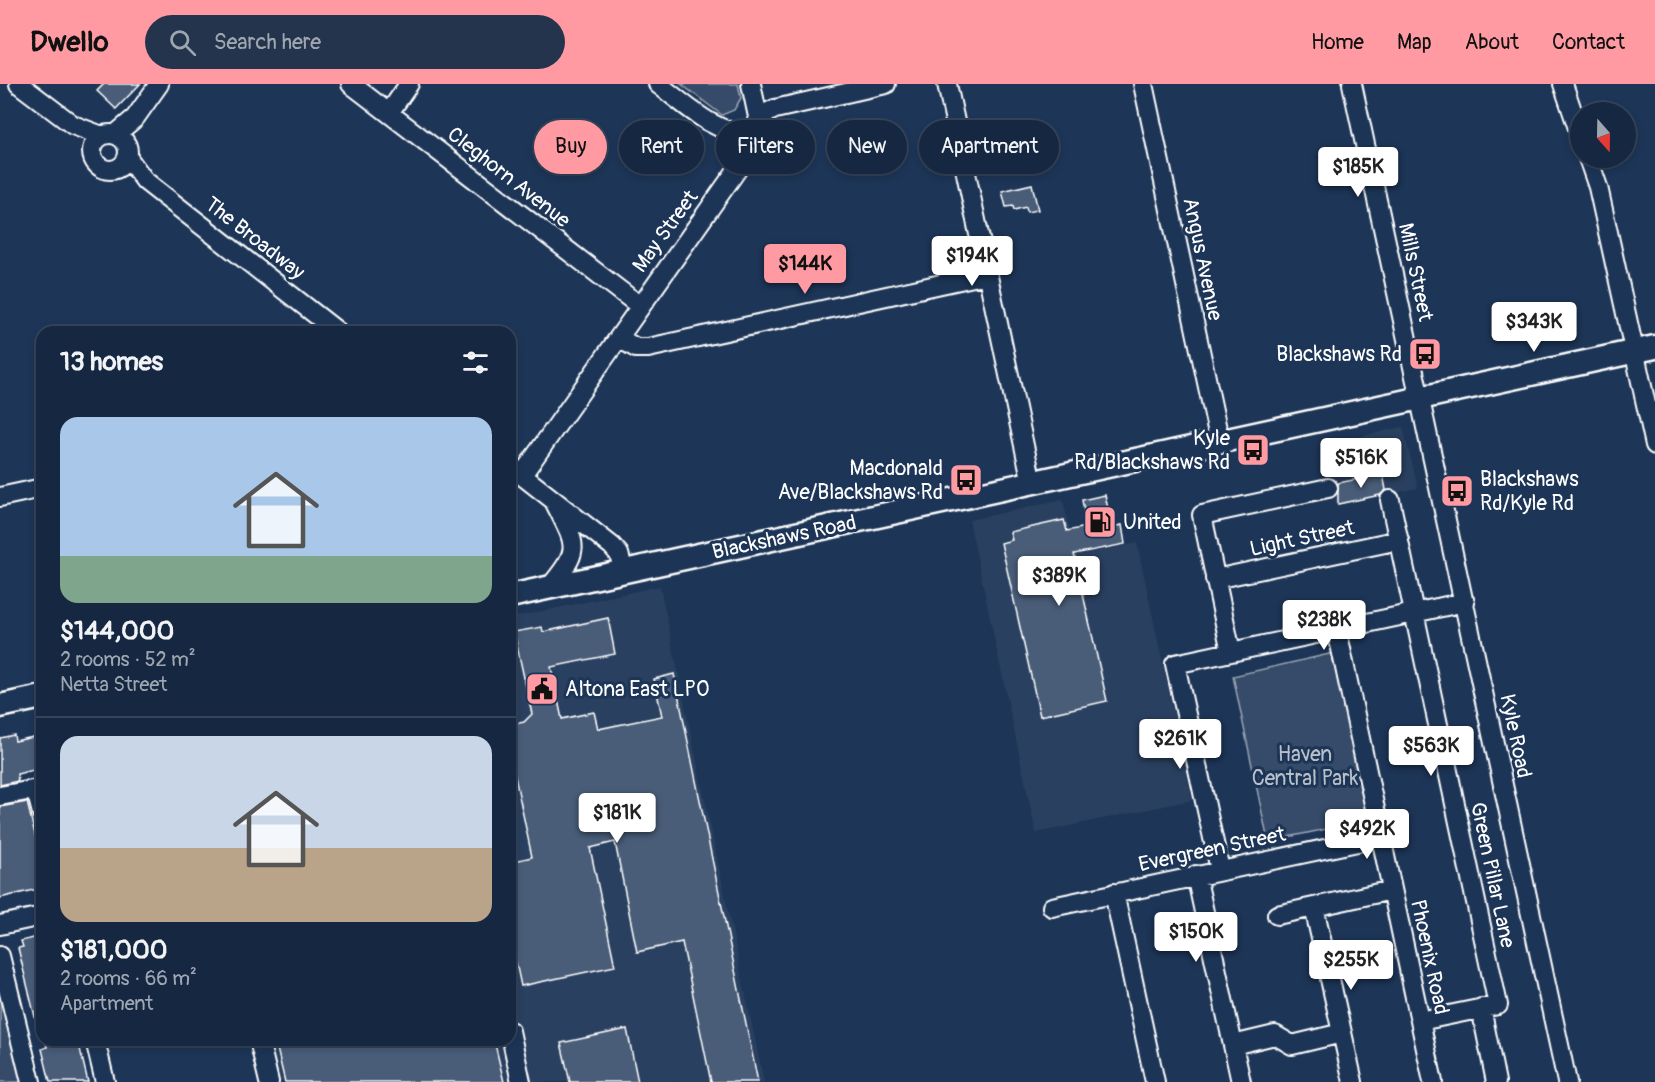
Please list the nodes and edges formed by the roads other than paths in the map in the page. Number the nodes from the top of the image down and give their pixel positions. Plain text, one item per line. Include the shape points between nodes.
1 (20, 84) edge
2 (159, 84) edge
3 (351, 84) edge
4 (409, 84) edge
5 (658, 84) edge
6 (752, 84) edge
7 (886, 84) edge
8 (947, 84) edge
9 (1143, 84) edge
10 (1352, 84) edge
11 (1563, 84) edge
12 (1570, 105) edge
13 (389, 113) junction
14 (758, 117) junction
15 (757, 120) edge
16 (73, 124) junction
17 (716, 127) edge
18 (117, 148) junction
19 (92, 153) junction
20 (1591, 168) edge
21 (734, 174) edge
22 (987, 274) junction
23 (640, 306) junction
24 (331, 326) edge
25 (619, 339) junction
26 (1645, 349) edge
27 (1422, 399) junction
28 (1220, 442) junction
29 (1655, 445) edge
30 (516, 471) edge
31 (1032, 483) junction
32 (1328, 488) dead end
33 (36, 489) edge
34 (0, 497) edge
35 (553, 499) junction
36 (1390, 500) dead end
37 (1399, 540) junction
38 (624, 572) junction
39 (1215, 579) junction
40 (549, 588) junction
41 (516, 595) edge
42 (1465, 602) junction
43 (1414, 613) junction
44 (1337, 630) junction
45 (1231, 652) junction
46 (36, 698) edge
47 (0, 706) edge
48 (36, 795) edge
49 (0, 796) edge
50 (1381, 837) junction
51 (1220, 870) junction
52 (1196, 875) junction
53 (1392, 890) junction
54 (1114, 893) junction
55 (1052, 907) dead end
56 (1314, 907) junction
57 (1277, 915) dead end
58 (36, 917) edge
59 (0, 925) edge
60 (0, 956) edge
61 (1481, 1008) junction
62 (1420, 1021) junction
63 (1342, 1033) junction
64 (1233, 1045) junction
65 (96, 1046) edge
66 (260, 1046) edge
67 (513, 1046) edge
68 (31, 1082) edge
69 (105, 1082) edge
70 (269, 1082) edge
71 (521, 1082) edge
72 (1155, 1082) edge
73 (1241, 1082) edge
74 (1353, 1082) edge
75 (1433, 1082) edge
76 (1496, 1082) edge
77 (1567, 1082) edge

1 - 16 street
2 - 18 street
3 - 13 street, Cleghorn Avenue
4 - 13 street
5 - 17 street
6 - 14 street
7 - 14 street via 775,109
8 - 22 street
9 - 28 street, Angus Avenue
10 - 27 street, Mills Street
11 - 12 street
13 - 23 street, Cleghorn Avenue
14 - 15 street, May Street
16 - 18 street
16 - 19 street
18 - 19 street via 94,143
18 - 19 street via 99,166
18 - 24 street, The Broadway via 145,181
20 - 26 street
21 - 23 street, May Street
22 - 25 street via 648,348 636,348
22 - 31 street
23 - 25 street, May Street
25 - 30 street, May Street
26 - 27 main road, Blackshaws Road
26 - 29 street
27 - 28 main road, Blackshaws Road
27 - 42 street, Kyle Road
28 - 31 main road, Blackshaws Road
30 - 35 street
31 - 38 main road, Blackshaws Road
32 - 39 street via 1202,514
33 - 34 street
35 - 38 street via 612,546 619,554
35 - 40 street via 574,547 569,564
36 - 37 street, Green Pillar Lane
37 - 39 street, Light Street
37 - 43 street, Green Pillar Lane
38 - 40 main road, Blackshaws Road
39 - 45 street
40 - 41 main road, Blackshaws Road
42 - 43 street
42 - 77 street, Kyle Road
43 - 44 street
43 - 61 street, Green Pillar Lane via 1498,1005
44 - 45 street
44 - 50 street, Phoenix Road
45 - 51 street via 1175,664
46 - 47 main road
48 - 49 street via 32,790
50 - 51 street, Evergreen Street
50 - 53 street, Phoenix Road
51 - 52 street, Evergreen Street
52 - 54 street, Evergreen Street
52 - 64 street
53 - 56 street
53 - 62 street, Phoenix Road
54 - 55 street, Evergreen Street
54 - 72 street
56 - 57 street
56 - 63 street
58 - 59 street
60 - 68 street
61 - 62 street
61 - 76 street
62 - 75 street, Phoenix Road
63 - 64 street via 1292,1045 1275,1035
63 - 74 street
64 - 73 street
65 - 69 street
66 - 70 street
67 - 71 street

